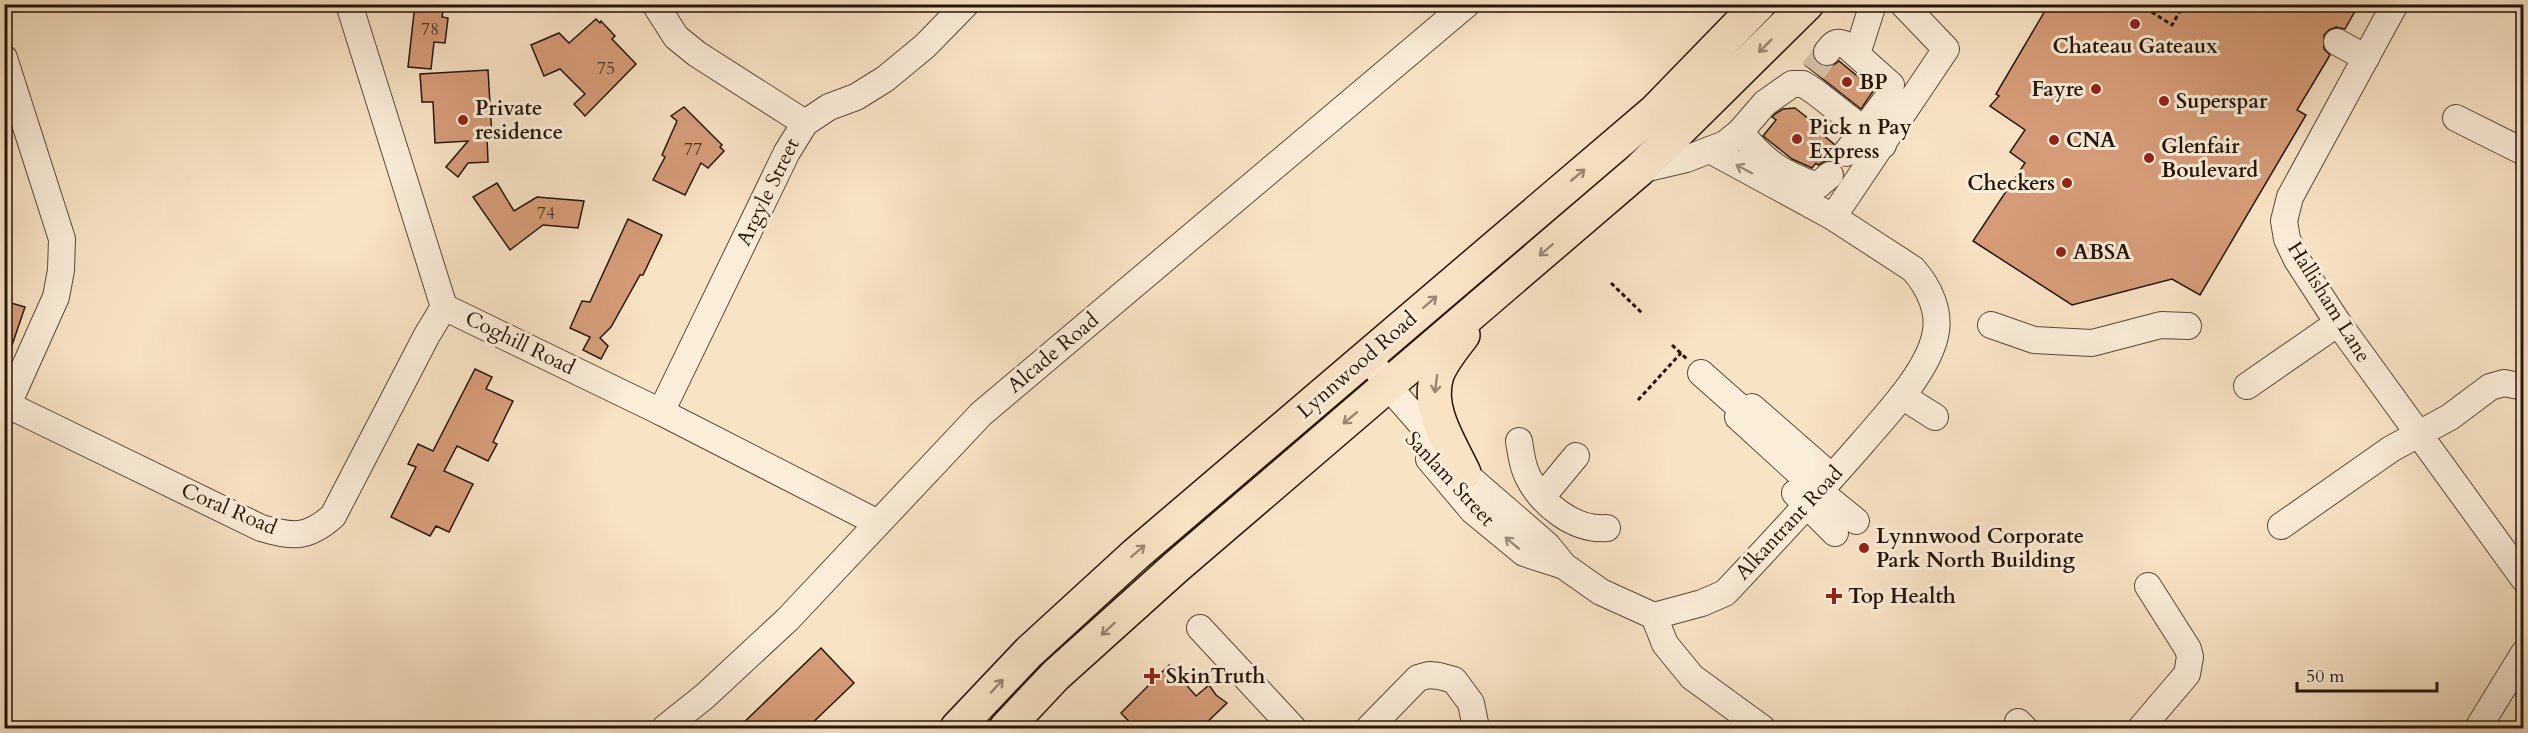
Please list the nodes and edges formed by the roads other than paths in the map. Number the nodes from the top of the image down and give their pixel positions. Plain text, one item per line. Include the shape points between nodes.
1 (349, 4) edge
2 (655, 4) edge
3 (966, 4) edge
4 (1467, 4) edge
5 (1760, 4) edge
6 (1807, 4) edge
7 (1873, 4) edge
8 (1903, 4) edge
9 (2395, 4) edge
10 (2337, 42) dead end
11 (1857, 54) junction
12 (4, 58) edge
13 (2366, 58) junction
14 (1814, 69) junction
15 (2456, 118) dead end
16 (805, 123) junction
17 (1740, 132) junction
18 (1873, 138) junction
19 (1710, 150) junction
20 (2523, 152) edge
21 (1846, 153) dead end
22 (1639, 170) junction
23 (1830, 175) dead end
24 (1833, 217) junction
25 (1489, 300) junction
26 (444, 307) junction
27 (2338, 323) junction
28 (1991, 325) dead end
29 (2188, 326) dead end
30 (1362, 361) junction
31 (1701, 373) dead end
32 (2247, 386) dead end
33 (2523, 387) edge
34 (1382, 391) junction
35 (1902, 396) junction
36 (6, 409) edge
37 (661, 412) junction
38 (1935, 417) dead end
39 (2420, 435) junction
40 (1519, 441) dead end
41 (1777, 452) junction
42 (1576, 456) dead end
43 (1464, 472) junction
44 (1819, 491) junction
45 (1542, 497) junction
46 (878, 523) junction
47 (2281, 526) dead end
48 (1846, 527) dead end
49 (1607, 528) dead end
50 (1564, 566) junction
51 (2523, 579) edge
52 (2148, 586) dead end
53 (1654, 616) junction
54 (1200, 628) dead end
55 (2523, 653) edge
56 (665, 729) edge
57 (957, 729) edge
58 (1006, 729) edge
59 (1293, 729) edge
60 (1369, 729) edge
61 (1476, 729) edge
62 (1762, 729) edge
63 (2141, 729) edge
64 (2478, 729) edge

1 - 26 street, Coghill Road
2 - 16 street via 676,37 697,54
3 - 16 street, Argyle Street via 885,79
4 - 46 street, Alcade Road via 981,414
30 -> 5 main road, Lynnwood Road via 1655,111
6 -> 22 main road, Lynnwood Road
7 - 11 street
8 - 18 street via 1946,49
9 - 13 street, Hallisham Lane
10 - 13 street
11 - 14 street via 1840,42 1834,44
11 - 18 street via 1891,85
12 - 36 street via 62,239 56,297
13 - 27 street, Hallisham Lane via 2290,197 2284,221 2297,260
14 - 17 street via 1765,103
14 - 18 street via 1814,91
15 - 20 street
16 - 37 street, Argyle Street via 787,152
17 - 19 street
17 - 23 street via 1763,159 1792,178 1817,186
18 - 21 street
18 - 24 street
19 - 22 street
24 -> 19 street, Alkantrant Road
22 -> 25 main road, Lynnwood Road
24 - 35 street, Alkantrant Road via 1913,269 1934,306 1937,319 1930,351
25 - 34 main road, Lynnwood Road
25 -> 43 main road via 1437,375 1438,419
26 - 36 street, Coral Road via 333,516 317,530 299,535 261,528
26 - 37 street, Coghill Road
27 - 32 street
27 - 39 street, Hallisham Lane
28 - 29 street via 2034,340 2092,343 2162,325
30 - 34 street, Sanlam Street
57 -> 30 main road, Lynnwood Road via 1029,652 1136,554
31 - 41 street via 1745,412
33 - 39 street via 2504,383 2490,387
34 - 43 street, Sanlam Street
50 -> 34 street, Sanlam Street via 1524,553 1473,511
34 -> 58 main road, Lynnwood Road via 1167,575 1056,675
35 - 38 street
35 - 44 street, Alkantrant Road
37 - 46 street, Coghill Road
39 - 47 street via 2391,449
39 - 51 street, Hallisham Lane
40 - 45 street via 1522,464
41 - 44 street
41 - 44 street
42 - 45 street
43 - 50 street, Sanlam Street via 1547,545
44 - 48 street
44 - 53 street, Alkantrant Road via 1725,593
45 - 49 street via 1577,524
46 - 56 street, Alcade Road via 788,619
50 - 53 street, Sanlam Street via 1602,592
52 - 63 street via 2190,657 2187,674
53 - 62 street via 1665,644 1692,677
54 - 59 street
55 - 64 street
60 - 61 street via 1418,678 1429,675 1454,680 1471,703

